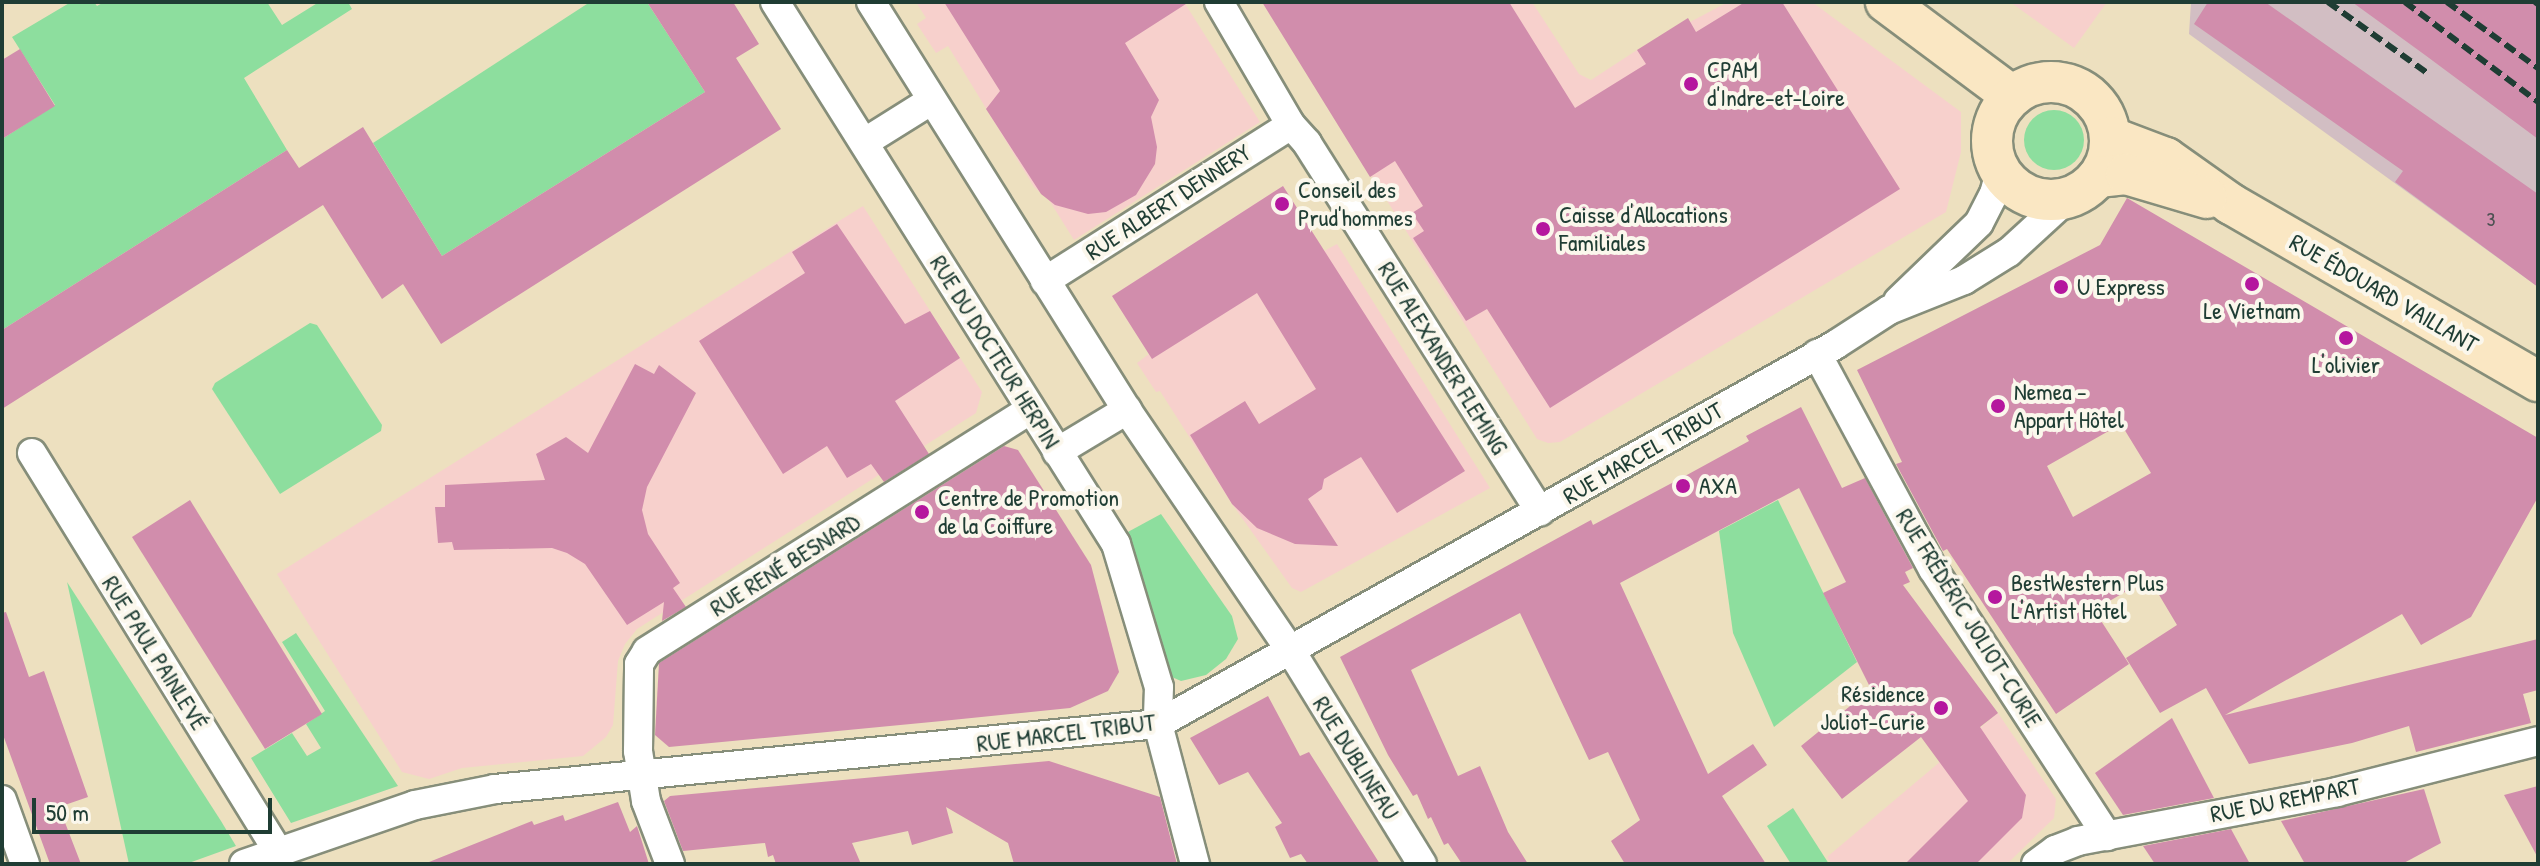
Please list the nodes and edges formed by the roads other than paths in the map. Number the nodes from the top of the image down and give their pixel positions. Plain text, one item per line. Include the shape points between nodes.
1 (775, 2) edge
2 (871, 2) edge
3 (1219, 2) edge
4 (1886, 2) edge
5 (2012, 96) junction
6 (932, 100) junction
7 (1291, 125) junction
8 (2110, 137) junction
9 (865, 142) junction
10 (2000, 172) junction
11 (2083, 188) junction
12 (2231, 204) junction
13 (1045, 281) junction
14 (1889, 310) junction
15 (1817, 354) junction
16 (2538, 381) edge
17 (1030, 410) junction
18 (1127, 410) junction
19 (1057, 452) junction
20 (32, 453) dead end
21 (1540, 511) junction
22 (1291, 651) junction
23 (1158, 724) junction
24 (2538, 741) edge
25 (643, 777) junction
26 (2, 800) edge
27 (2107, 836) junction
28 (278, 852) junction
29 (25, 864) edge
30 (244, 864) edge
31 (670, 864) edge
32 (1195, 864) edge
33 (1422, 864) edge
34 (2036, 864) edge

1 - 9 street, RUE DU DOCTEUR HERPIN
2 - 6 street
3 - 7 street, RUE ALEXANDER FLEMING
4 - 5 main road
5 - 8 main road via 2040,84 2070,85 2094,100
5 - 10 main road via 1992,132
6 - 9 street
6 - 13 street
7 - 13 street, RUE ALBERT DENNERY
7 - 21 street, RUE ALEXANDER FLEMING
8 - 11 main road via 2110,152
8 - 12 main road, RUE ÉDOUARD VAILLANT via 2166,158
9 - 17 street, RUE DU DOCTEUR HERPIN
10 - 11 main road via 2031,197
10 - 14 street, RUE MARCEL TRIBUT via 1979,223
11 - 12 main road, RUE ÉDOUARD VAILLANT via 2126,174
11 - 14 street, RUE MARCEL TRIBUT via 1964,280
12 - 16 main road, RUE ÉDOUARD VAILLANT
13 - 18 street
14 - 15 street, RUE MARCEL TRIBUT
15 - 21 street, RUE MARCEL TRIBUT
15 - 27 street, RUE FRÉDÉRIC JOLIOT-CURIE via 1933,569
17 - 19 street, RUE DU DOCTEUR HERPIN
17 - 25 street, RUE RENÉ BESNARD via 647,651 639,664 638,751
18 - 19 street
18 - 22 street
19 - 23 street, RUE DU DOCTEUR HERPIN via 1116,544 1159,687
20 - 28 street, RUE PAUL PAINLEVÉ
21 - 22 street, RUE MARCEL TRIBUT
22 - 23 street, RUE MARCEL TRIBUT
22 - 33 street, RUE DUBLINEAU
23 - 25 street, RUE MARCEL TRIBUT
23 - 32 street, RUE DU DOCTEUR HERPIN
24 - 27 street, RUE DU REMPART via 2337,792
25 - 28 street, RUE MARCEL TRIBUT via 461,795 415,805
25 - 31 street, RUE RENÉ BESNARD via 646,801
26 - 29 street
27 - 34 street, RUE DU REMPART via 2055,850
28 - 30 street, RUE MARCEL TRIBUT

